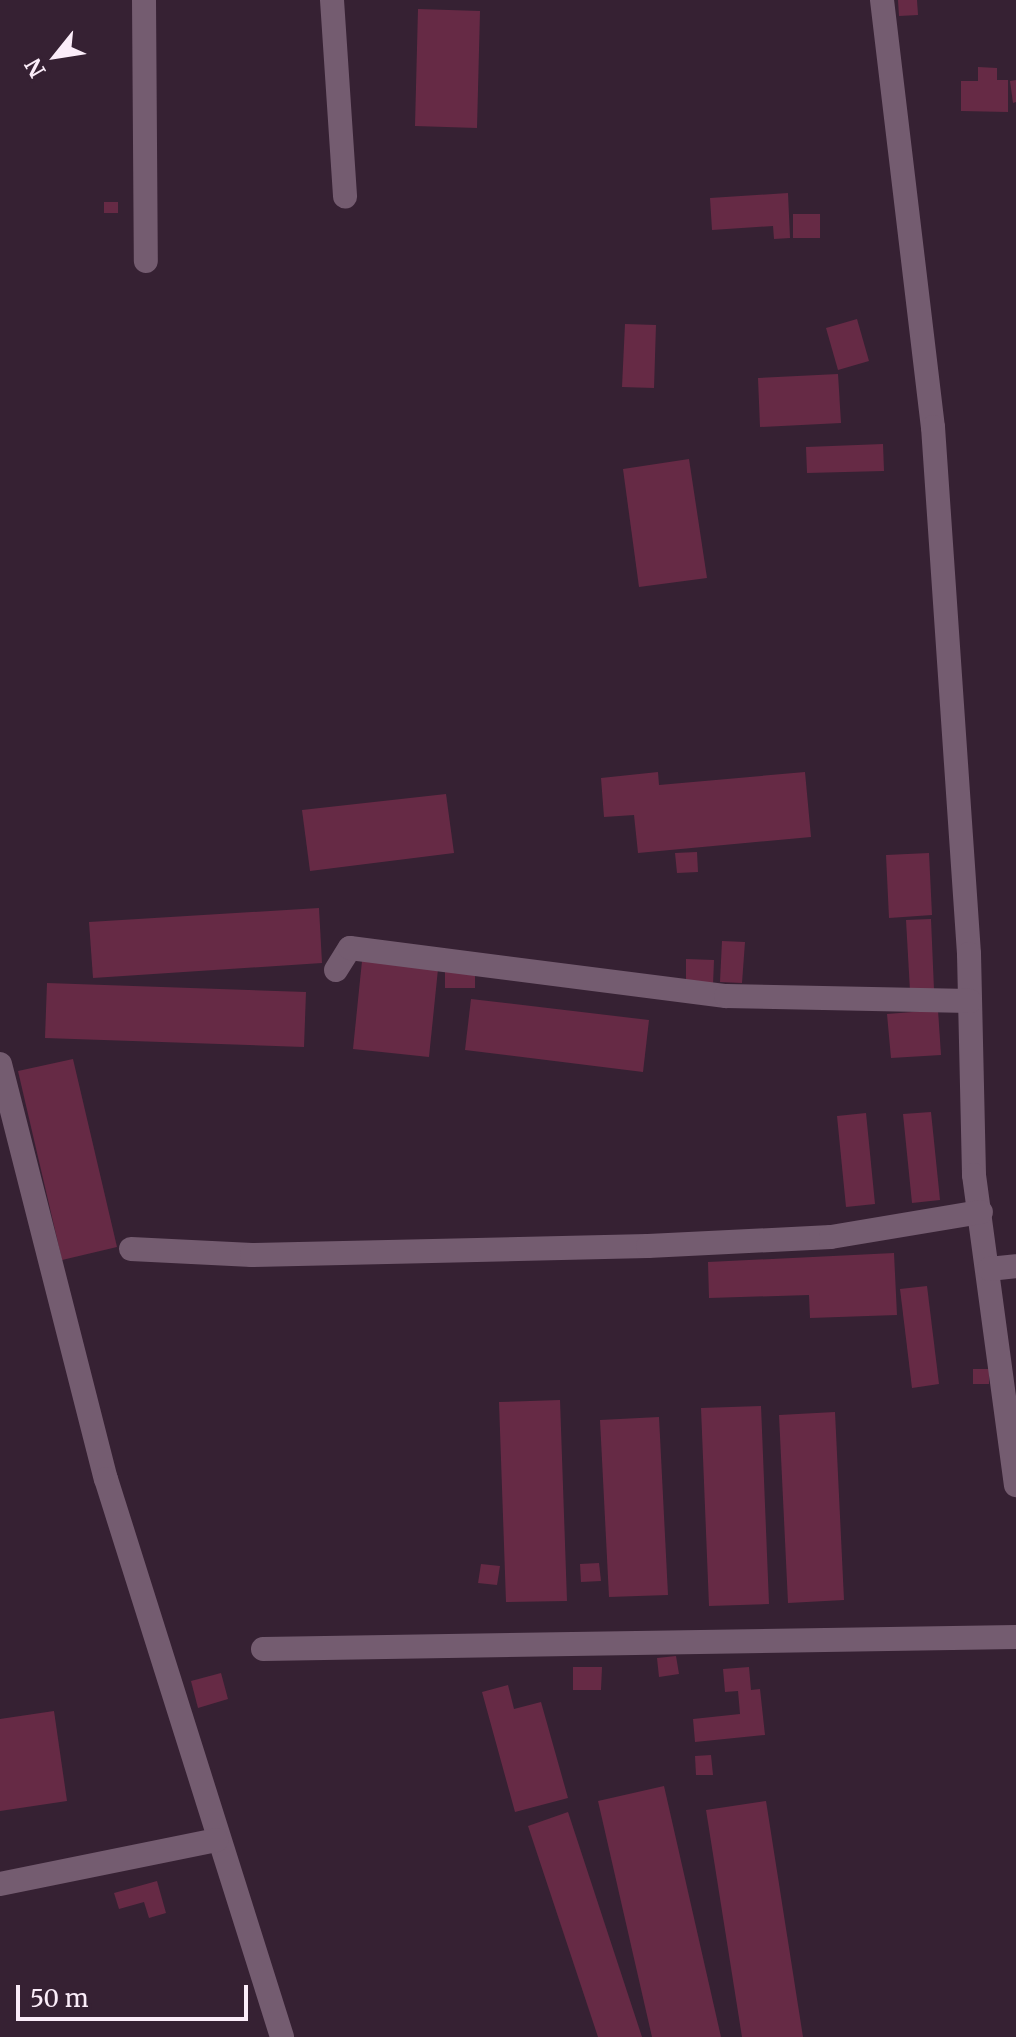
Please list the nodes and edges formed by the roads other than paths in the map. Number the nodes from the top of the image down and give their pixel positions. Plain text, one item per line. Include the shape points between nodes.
1 (144, 0) edge
2 (332, 0) edge
3 (882, 0) edge
4 (345, 197) dead end
5 (146, 261) dead end
6 (336, 970) dead end
7 (970, 1001) junction
8 (0, 1064) edge
9 (981, 1212) junction
10 (131, 1249) dead end
11 (1016, 1266) edge
12 (989, 1269) junction
13 (1016, 1485) edge
14 (1016, 1637) edge
15 (263, 1649) dead end
16 (217, 1840) junction
17 (0, 1884) edge
18 (282, 2037) edge

1 - 5 street
2 - 4 street
3 - 7 street via 933,427
6 - 7 street via 350,948 726,996
7 - 9 street
8 - 16 street via 106,1479
9 - 10 street via 831,1237 648,1246 252,1255
9 - 12 street
11 - 12 street
12 - 13 street
14 - 15 street
16 - 17 street
16 - 18 street

